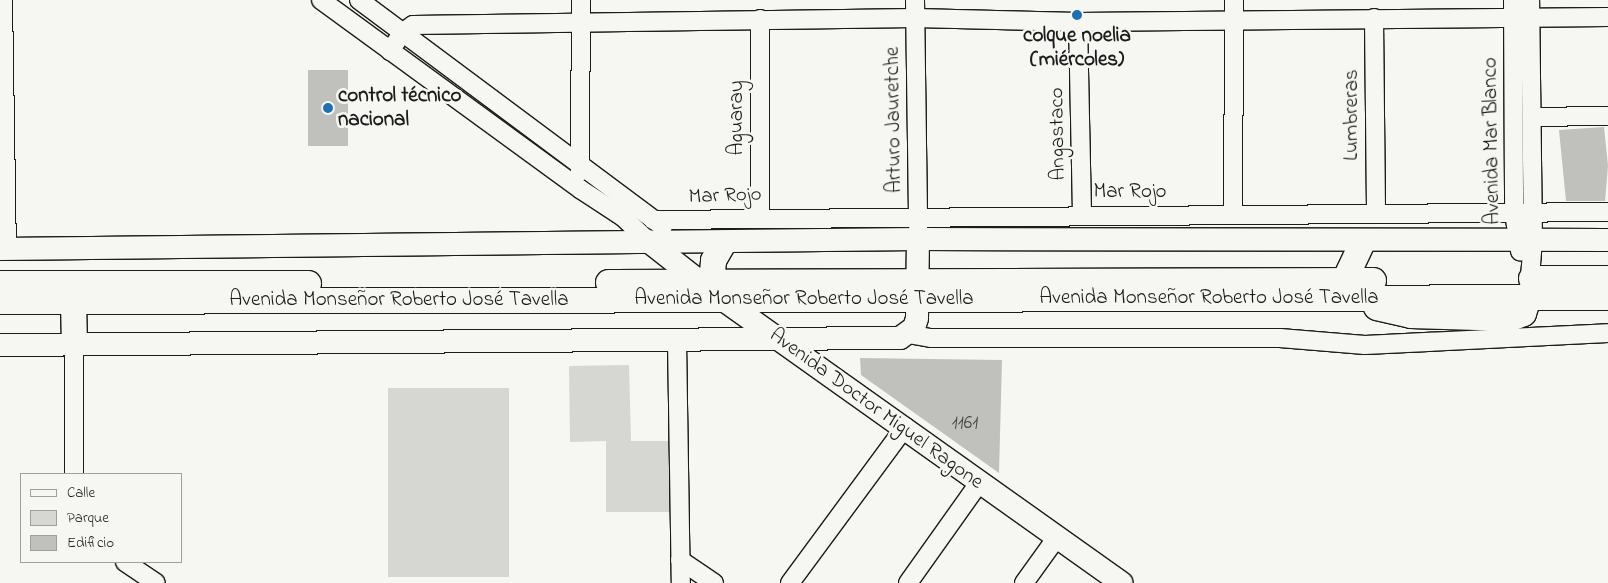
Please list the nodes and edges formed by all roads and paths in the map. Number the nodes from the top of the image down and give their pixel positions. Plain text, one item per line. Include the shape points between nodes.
1 (3, 0) edge
2 (321, 0) edge
3 (359, 0) edge
4 (581, 0) edge
5 (916, 0) edge
6 (1234, 0) edge
7 (1530, 0) edge
8 (1518, 12) edge
9 (1608, 17) edge
10 (916, 18) junction
11 (1374, 18) junction
12 (760, 19) junction
13 (581, 21) junction
14 (1234, 21) junction
15 (1078, 22) junction
16 (403, 32) junction
17 (390, 51) junction
18 (1608, 116) edge
19 (1532, 117) junction
20 (580, 163) junction
21 (580, 189) junction
22 (1514, 212) junction
23 (1608, 212) edge
24 (1376, 213) junction
25 (1532, 213) junction
26 (1082, 214) junction
27 (1233, 214) junction
28 (918, 216) junction
29 (760, 217) junction
30 (651, 231) junction
31 (918, 240) junction
32 (1524, 240) junction
33 (1608, 240) edge
34 (1362, 242) junction
35 (723, 243) junction
36 (4, 249) edge
37 (1608, 278) edge
38 (0, 283) edge
39 (1529, 286) junction
40 (711, 287) junction
41 (1341, 289) junction
42 (918, 290) junction
43 (1608, 297) edge
44 (0, 301) edge
45 (73, 301) junction
46 (1608, 333) edge
47 (908, 334) junction
48 (780, 339) junction
49 (835, 339) junction
50 (677, 340) junction
51 (0, 345) edge
52 (74, 345) junction
53 (832, 374) junction
54 (904, 428) junction
55 (74, 473) edge
56 (980, 483) junction
57 (1058, 536) junction
58 (680, 560) junction
59 (126, 563) edge
60 (156, 583) edge
61 (681, 583) edge
62 (714, 583) edge
63 (790, 583) edge
64 (908, 583) edge
65 (1024, 583) edge
66 (1121, 583) edge

1 - 36 street
2 - 17 street, Avenida Doctor Miguel Ragone
3 - 16 street, Avenida Doctor Miguel Ragone
4 - 13 street
5 - 10 street, Arturo Jauretche
6 - 14 street
7 - 8 street, Avenida Mar Blanco
8 - 9 street
8 - 11 street
8 - 19 street, Avenida Mar Blanco
8 - 22 street, Avenida Mar Blanco
10 - 12 street
10 - 15 street
10 - 28 street, Arturo Jauretche
11 - 14 street
11 - 24 street, Lumbreras
12 - 13 street
12 - 29 street, Aguaray
13 - 16 street via 413,24
13 - 20 street
14 - 15 street
14 - 27 street
15 - 26 street, Angastaco
16 - 17 street
16 - 20 street, Avenida Doctor Miguel Ragone
17 - 21 street, Avenida Doctor Miguel Ragone
18 - 19 street
19 - 25 street, Avenida Mar Blanco
20 - 21 street
20 - 30 street, Avenida Doctor Miguel Ragone
21 - 30 street, Avenida Doctor Miguel Ragone
22 - 24 street, Mar Rojo
22 - 25 street, Mar Rojo
22 - 32 street, Avenida Mar Blanco
23 - 25 street, Mar Rojo
24 - 27 street, Mar Rojo
25 - 32 street, Avenida Mar Blanco
26 - 27 street, Mar Rojo
26 - 28 street, Mar Rojo
28 - 29 street, Mar Rojo
28 - 31 street, Arturo Jauretche
29 - 30 street, Mar Rojo
30 - 35 main road via 687,241
30 - 36 main road
30 - 40 main road, Avenida Doctor Miguel Ragone
31 - 34 main road
31 - 35 main road
31 - 42 main road
32 - 33 main road
32 - 34 main road
32 - 39 street, Avenida Mar Blanco
34 - 41 highway
35 - 40 highway via 713,260
37 - 39 highway, Avenida Monseñor Roberto José Tavella
38 - 40 highway, Avenida Monseñor Roberto José Tavella
39 - 41 highway, Avenida Monseñor Roberto José Tavella
39 - 41 highway via 1523,313 1510,318 1410,315
39 - 43 highway, Avenida Monseñor Roberto José Tavella
40 - 42 highway, Avenida Monseñor Roberto José Tavella
40 - 45 highway, Avenida Monseñor Roberto José Tavella
40 - 48 main road, Avenida Doctor Miguel Ragone
41 - 42 highway, Avenida Monseñor Roberto José Tavella
42 - 47 main road via 917,318
44 - 45 highway, Avenida Monseñor Roberto José Tavella
45 - 52 highway
46 - 47 street via 1366,345 1280,338 931,338
47 - 49 main road via 900,338
48 - 49 main road
48 - 50 main road
48 - 53 main road, Avenida Doctor Miguel Ragone
49 - 53 main road via 825,360
50 - 52 main road
50 - 58 street
51 - 52 main road
52 - 55 street
53 - 54 main road, Avenida Doctor Miguel Ragone
54 - 56 main road, Avenida Doctor Miguel Ragone
54 - 63 street
56 - 57 main road, Avenida Doctor Miguel Ragone
56 - 64 street
57 - 65 street
57 - 66 main road, Avenida Doctor Miguel Ragone
58 - 61 street
58 - 62 street
59 - 60 street

